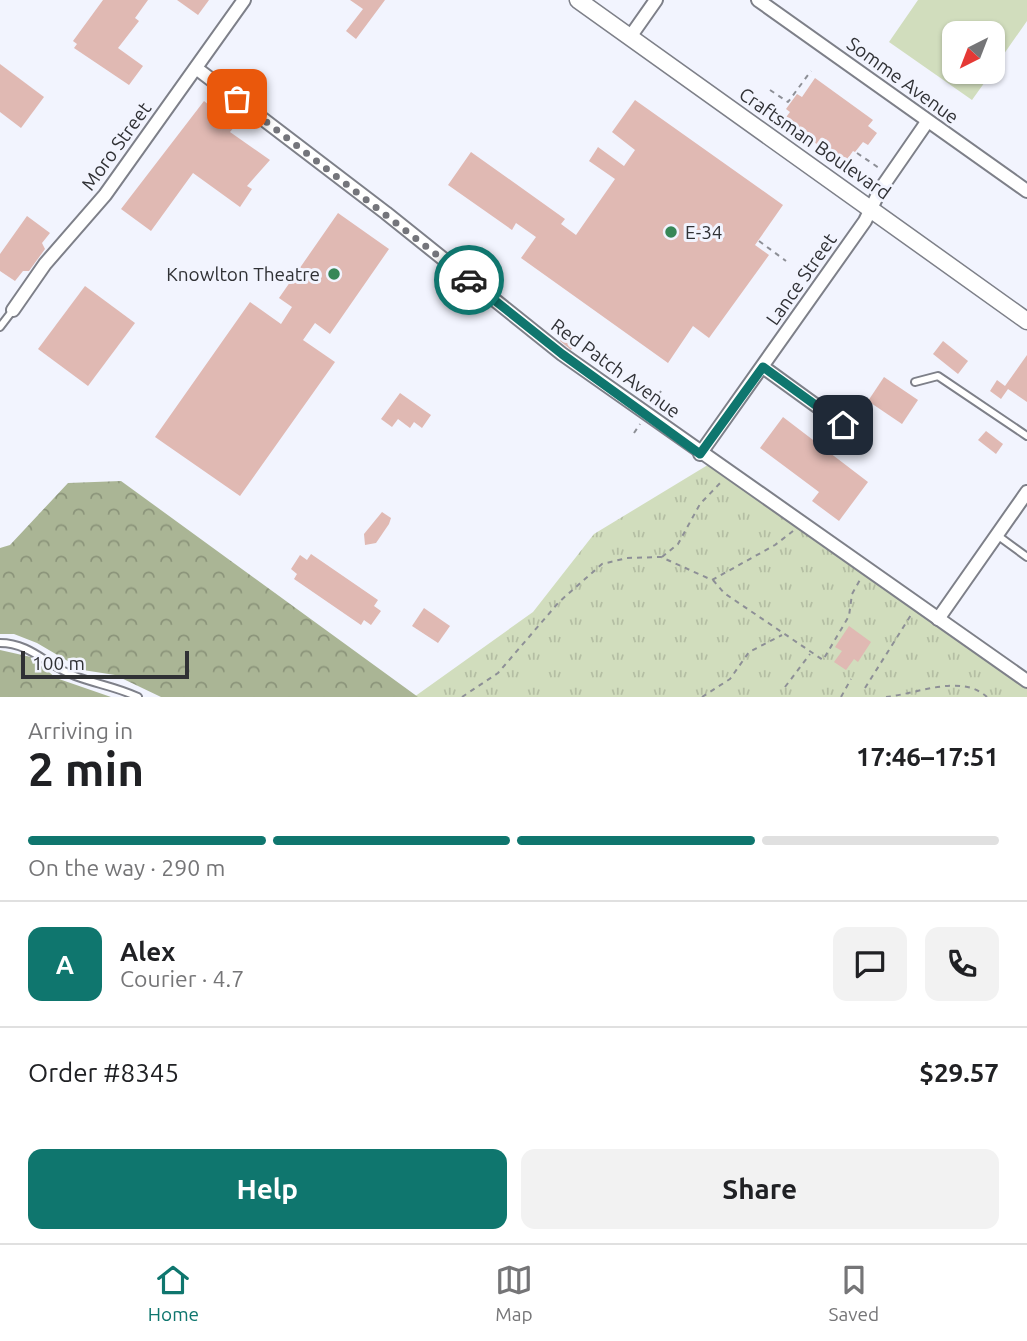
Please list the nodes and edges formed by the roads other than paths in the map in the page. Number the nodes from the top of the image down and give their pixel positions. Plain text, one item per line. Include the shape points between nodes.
1 (244, 0) edge
2 (578, 0) edge
3 (656, 0) edge
4 (758, 0) edge
5 (630, 37) junction
6 (196, 68) junction
7 (928, 122) junction
8 (1027, 191) edge
9 (871, 208) junction
10 (13, 310) joint
11 (1027, 321) edge
12 (0, 327) edge
13 (763, 367) junction
14 (915, 382) dead end
15 (843, 425) dead end
16 (1027, 436) edge
17 (700, 454) junction
18 (1027, 492) edge
19 (997, 536) junction
20 (1027, 557) edge
21 (938, 619) junction
22 (0, 643) edge
23 (1027, 681) edge
24 (138, 697) edge

1 - 6 street, Moro Street
2 - 5 street, Craftsman Boulevard
3 - 5 street
4 - 7 street, Somme Avenue
5 - 9 street, Craftsman Boulevard
6 - 10 street, Moro Street via 105,195 45,264
6 - 17 street, Red Patch Avenue via 562,354
7 - 8 street, Somme Avenue
7 - 9 street, Lance Street
9 - 11 street, Craftsman Boulevard
9 - 13 street, Lance Street
10 - 12 lane
13 - 15 street
13 - 17 street, Lance Street
14 - 16 lane via 938,376
17 - 21 street, Red Patch Avenue
18 - 19 street
19 - 20 lane
19 - 21 street
21 - 23 street, Red Patch Avenue
22 - 24 lane via 33,650 59,670

